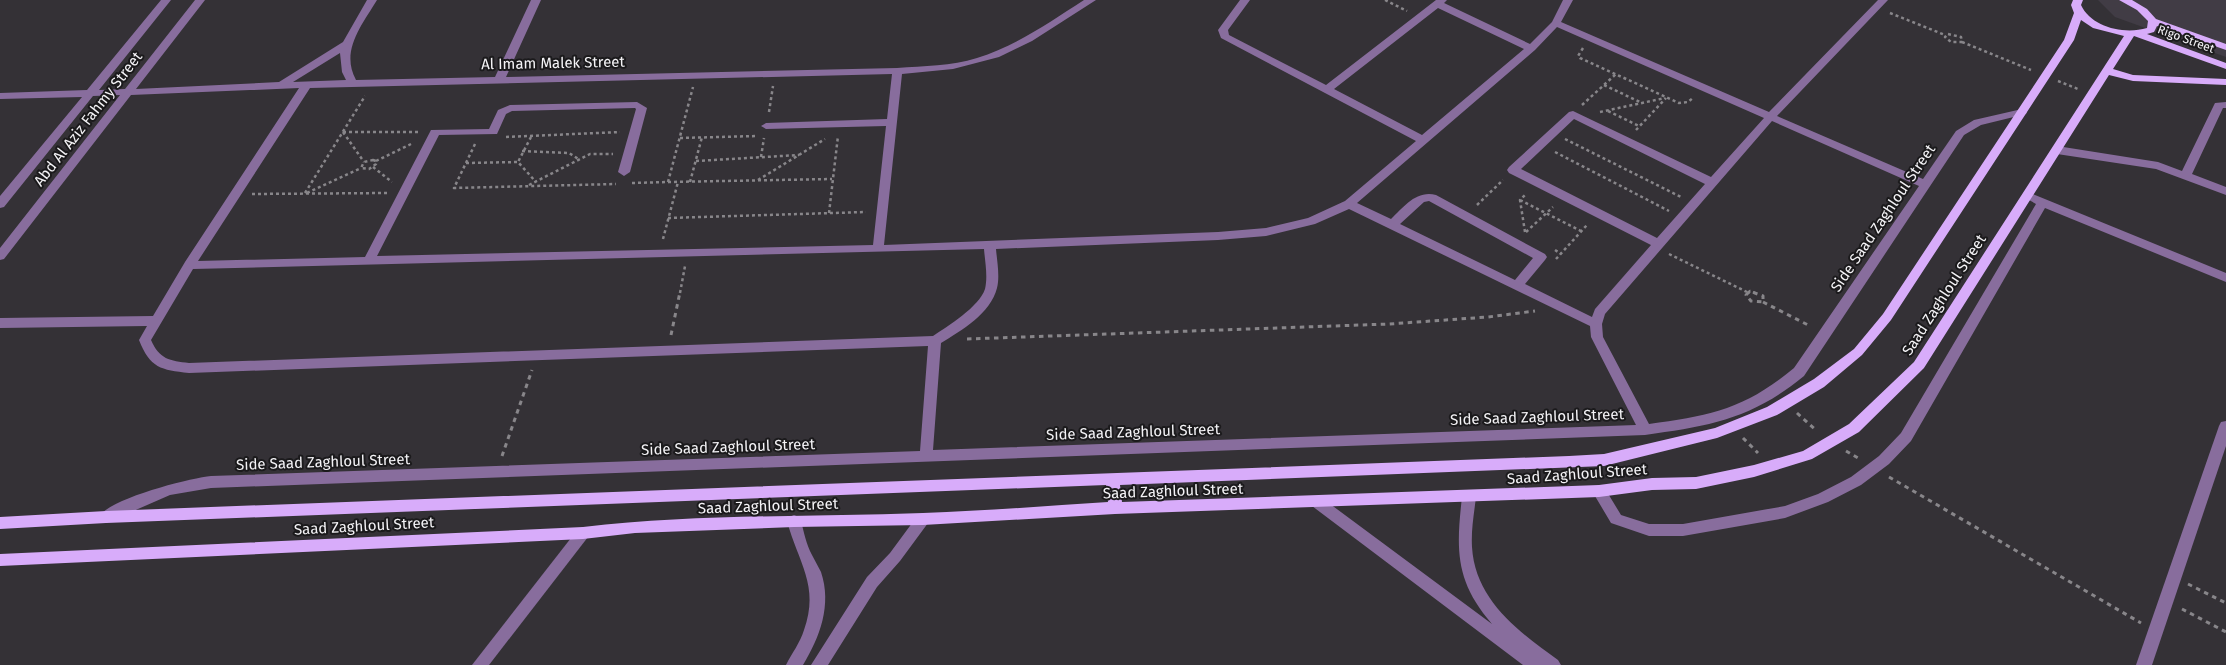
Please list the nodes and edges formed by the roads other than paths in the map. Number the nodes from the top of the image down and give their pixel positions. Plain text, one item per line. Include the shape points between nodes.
1 (166, 0) edge
2 (200, 0) edge
3 (372, 0) edge
4 (536, 0) edge
5 (1091, 0) edge
6 (1245, 0) edge
7 (1568, 0) edge
8 (2125, 0) edge
9 (1440, 2) edge
10 (2078, 3) edge
11 (1880, 4) edge
12 (2153, 20) junction
13 (1556, 23) junction
14 (2134, 34) junction
15 (347, 44) junction
16 (2226, 47) edge
17 (1531, 48) junction
18 (2222, 65) edge
19 (896, 70) junction
20 (2107, 71) junction
21 (499, 80) junction
22 (2226, 82) edge
23 (353, 83) junction
24 (307, 84) junction
25 (280, 85) junction
26 (1327, 90) junction
27 (128, 92) junction
28 (89, 94) junction
29 (0, 96) edge
30 (2226, 105) edge
31 (2022, 112) junction
32 (1770, 117) junction
33 (891, 122) junction
34 (766, 131) road end
35 (1423, 140) junction
36 (2057, 150) junction
37 (624, 172) dead end
38 (2186, 174) junction
39 (1713, 183) junction
40 (1925, 184) junction
41 (2226, 191) edge
42 (2028, 196) junction
43 (2043, 202) junction
44 (0, 204) edge
45 (1349, 204) junction
46 (1392, 225) junction
47 (990, 245) junction
48 (1657, 246) junction
49 (878, 249) junction
50 (0, 256) edge
51 (369, 261) junction
52 (189, 265) junction
53 (2226, 278) edge
54 (1517, 286) junction
55 (154, 321) junction
56 (0, 323) edge
57 (1596, 324) junction
58 (935, 341) junction
59 (2226, 426) edge
60 (1645, 430) junction
61 (926, 456) junction
62 (1113, 480) junction
63 (1599, 491) junction
64 (1468, 498) junction
65 (1317, 502) junction
66 (1115, 508) junction
67 (106, 517) junction
68 (923, 519) junction
69 (794, 521) junction
70 (0, 523) edge
71 (583, 532) junction
72 (0, 560) edge
73 (480, 665) edge
74 (794, 665) edge
75 (819, 665) edge
76 (1535, 665) edge
77 (1553, 665) edge
78 (2144, 665) edge

1 - 28 street, Abd Al Aziz Fahmy Street
2 - 27 street, Abd Al Aziz Fahmy Street
3 - 15 street
4 - 21 street
5 - 19 street, Al Imam Malek Street via 1025,41 984,59 962,66
6 - 26 street via 1222,30 1224,36
7 - 13 street
8 - 12 main road, Rigo Street
9 - 17 street
9 - 26 street
10 - 14 main road, Rigo Street via 2100,27
10 - 31 main road, Saad Zaghloul Street via 2069,40
11 - 32 street
12 - 14 main road, Saad Zaghloul Street via 2151,30
12 - 16 main road, Rigo Street
13 - 17 street
13 - 32 street
14 - 18 main road, Rigo Street
14 - 20 main road, Saad Zaghloul Street
15 - 23 street via 343,65
15 - 25 street
16 - 18 main road
17 - 35 street
19 - 21 street, Al Imam Malek Street
19 - 33 street
20 - 22 main road via 2133,78
20 - 36 main road, Saad Zaghloul Street
21 - 23 street, Al Imam Malek Street
23 - 24 street, Al Imam Malek Street
24 - 25 street, Al Imam Malek Street
24 - 52 street
25 - 27 street, Al Imam Malek Street
26 - 35 street
27 - 28 street, Al Imam Malek Street
27 - 50 street, Abd Al Aziz Fahmy Street
28 - 29 street, Al Imam Malek Street
28 - 44 street, Abd Al Aziz Fahmy Street
30 - 38 street via 2219,105
31 - 40 street, Side Saad Zaghloul Street via 1968,127 1960,133
31 - 62 main road, Saad Zaghloul Street via 1887,317 1858,352 1819,383 1772,411 1717,433 1604,460
32 - 39 street
32 - 40 street
33 - 34 street
33 - 49 street
35 - 45 street
36 - 38 street via 2158,166
36 - 42 main road, Saad Zaghloul Street
37 - 51 street via 642,108 637,105 510,108 502,112 493,132 435,132
38 - 41 street
39 - 48 street
39 - 48 street via 1575,116 1513,170
40 - 60 street, Side Saad Zaghloul Street via 1799,372 1778,391 1719,418
42 - 43 street
42 - 63 main road, Saad Zaghloul Street via 1919,365 1854,428 1807,455 1754,471 1696,483 1652,484
43 - 53 street
43 - 63 street via 1906,437 1856,481 1785,512 1683,530 1649,530 1616,519
45 - 46 street
45 - 47 street via 1311,221 1266,232
46 - 54 street
46 - 54 street via 1425,197 1432,198 1541,258
47 - 49 street
47 - 58 street via 991,289 959,326
48 - 57 street via 1599,312
49 - 51 street
51 - 52 street
52 - 55 street
54 - 57 street
55 - 56 street
55 - 58 street via 145,340 150,355 166,365 189,368
57 - 60 street via 1597,337
58 - 61 street
59 - 78 street
60 - 61 street, Side Saad Zaghloul Street
61 - 67 street, Side Saad Zaghloul Street via 192,483 164,490
62 - 66 main road
62 - 67 main road, Saad Zaghloul Street
63 - 64 main road, Saad Zaghloul Street
64 - 65 main road, Saad Zaghloul Street
64 - 77 street via 1465,537 1467,561 1475,586 1489,610 1510,633
65 - 66 main road, Saad Zaghloul Street
65 - 76 street
66 - 68 main road, Saad Zaghloul Street
67 - 70 main road, Saad Zaghloul Street
68 - 69 main road, Saad Zaghloul Street
68 - 75 street via 872,582
69 - 71 main road, Saad Zaghloul Street
69 - 74 street via 818,590 812,631
71 - 72 main road, Saad Zaghloul Street
71 - 73 street

